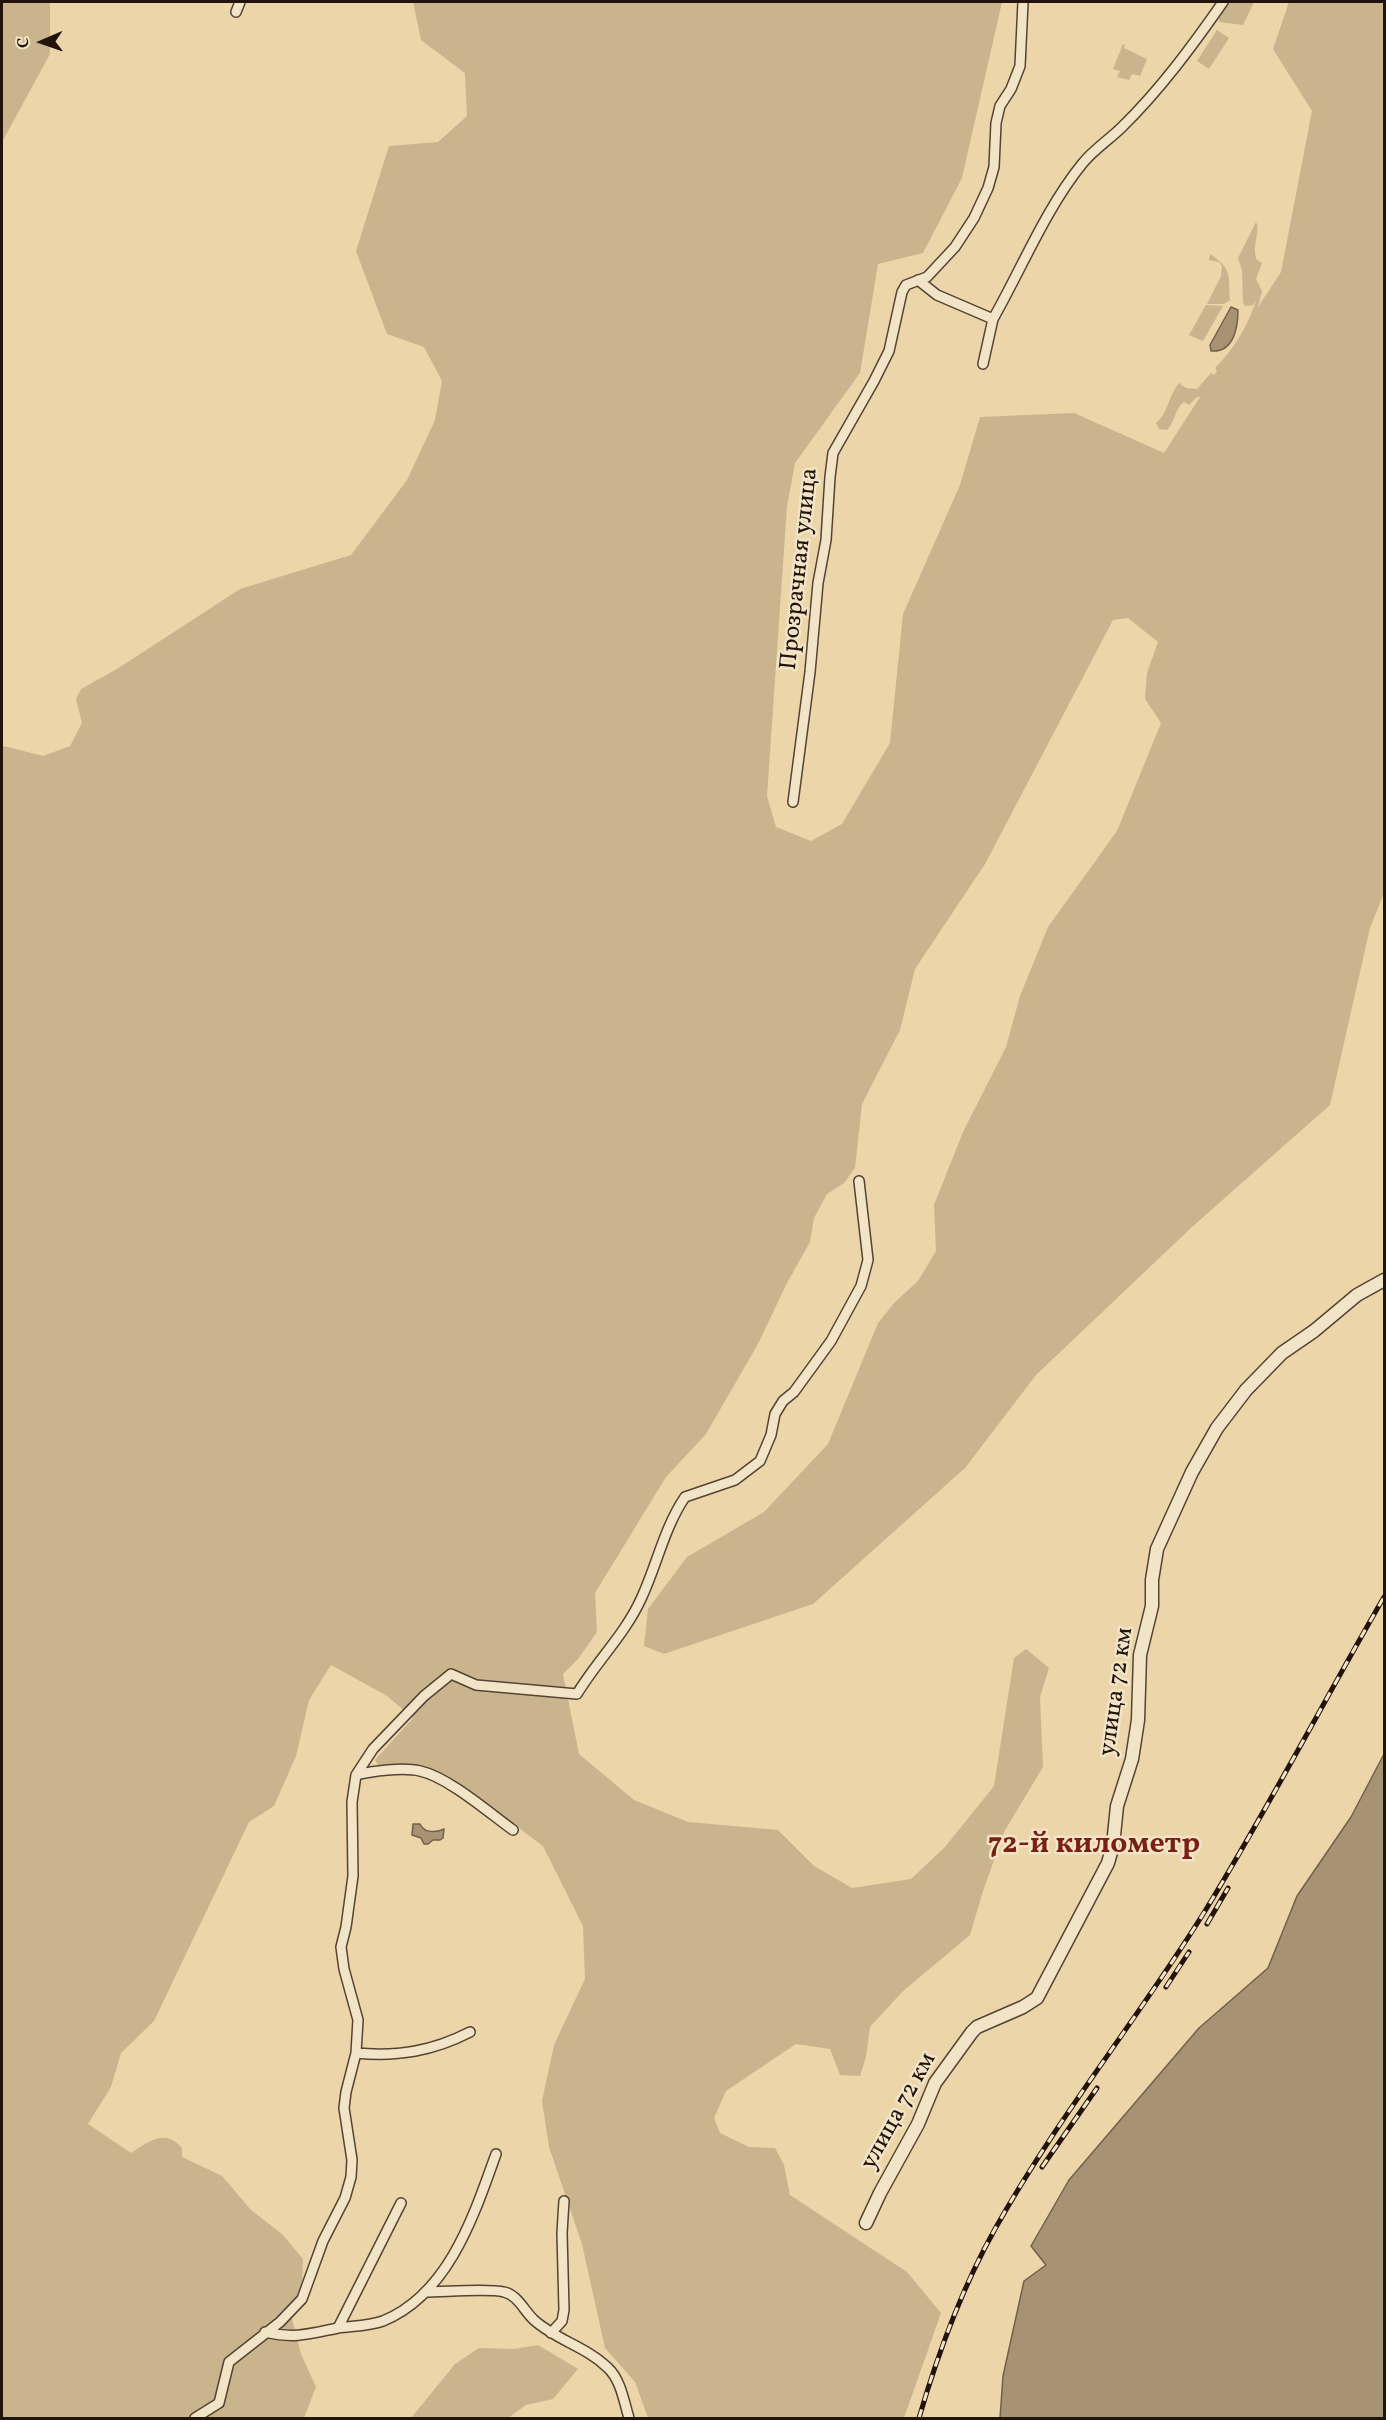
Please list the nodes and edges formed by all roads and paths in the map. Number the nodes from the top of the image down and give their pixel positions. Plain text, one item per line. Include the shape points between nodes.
1 (240, 2) edge
2 (1023, 2) edge
3 (1222, 2) edge
4 (236, 12) dead end
5 (918, 280) junction
6 (993, 319) junction
7 (983, 364) dead end
8 (793, 802) dead end
9 (859, 1181) dead end
10 (1384, 1281) edge
11 (356, 1775) junction
12 (513, 1830) dead end
13 (470, 2032) dead end
14 (356, 2053) junction
15 (496, 2154) dead end
16 (564, 2201) dead end
17 (401, 2203) dead end
18 (866, 2223) dead end
19 (425, 2292) junction
20 (338, 2328) junction
21 (265, 2332) junction
22 (551, 2333) junction
23 (195, 2418) edge
24 (629, 2418) edge

1 - 4 street
2 - 5 street, Прозрачная улица via 1020,66 1000,106 988,188 955,247 936,269
3 - 6 street via 1150,96 1081,164 1054,205
5 - 6 street via 937,295
5 - 8 street, Прозрачная улица via 906,285 902,292 889,351 833,453
6 - 7 street
9 - 11 street via 868,1260 861,1286 836,1332 775,1414 760,1461 735,1480 685,1497 672,1519 642,1598 623,1632 577,1694 476,1685 451,1674 424,1696 374,1749
10 - 18 street, улица 72 км via 1358,1294 1282,1353 1217,1428 1157,1549 1152,1606 1140,1655 1132,1759 1117,1806 1108,1863 1037,1998 977,2027 935,2083
11 - 12 street via 419,1770 442,1780
11 - 14 street via 352,1802 353,1876 340,1947 358,2020
13 - 14 street via 444,2045 385,2056
14 - 21 street via 344,2108 352,2160 345,2198 323,2241 302,2299
15 - 19 street via 476,2211 449,2261
16 - 22 street via 564,2310 562,2320
17 - 20 street
19 - 20 street via 415,2303 382,2321
19 - 22 street via 507,2293
20 - 21 street via 305,2336
21 - 23 street via 229,2362 219,2403
22 - 24 street via 608,2367 619,2385

